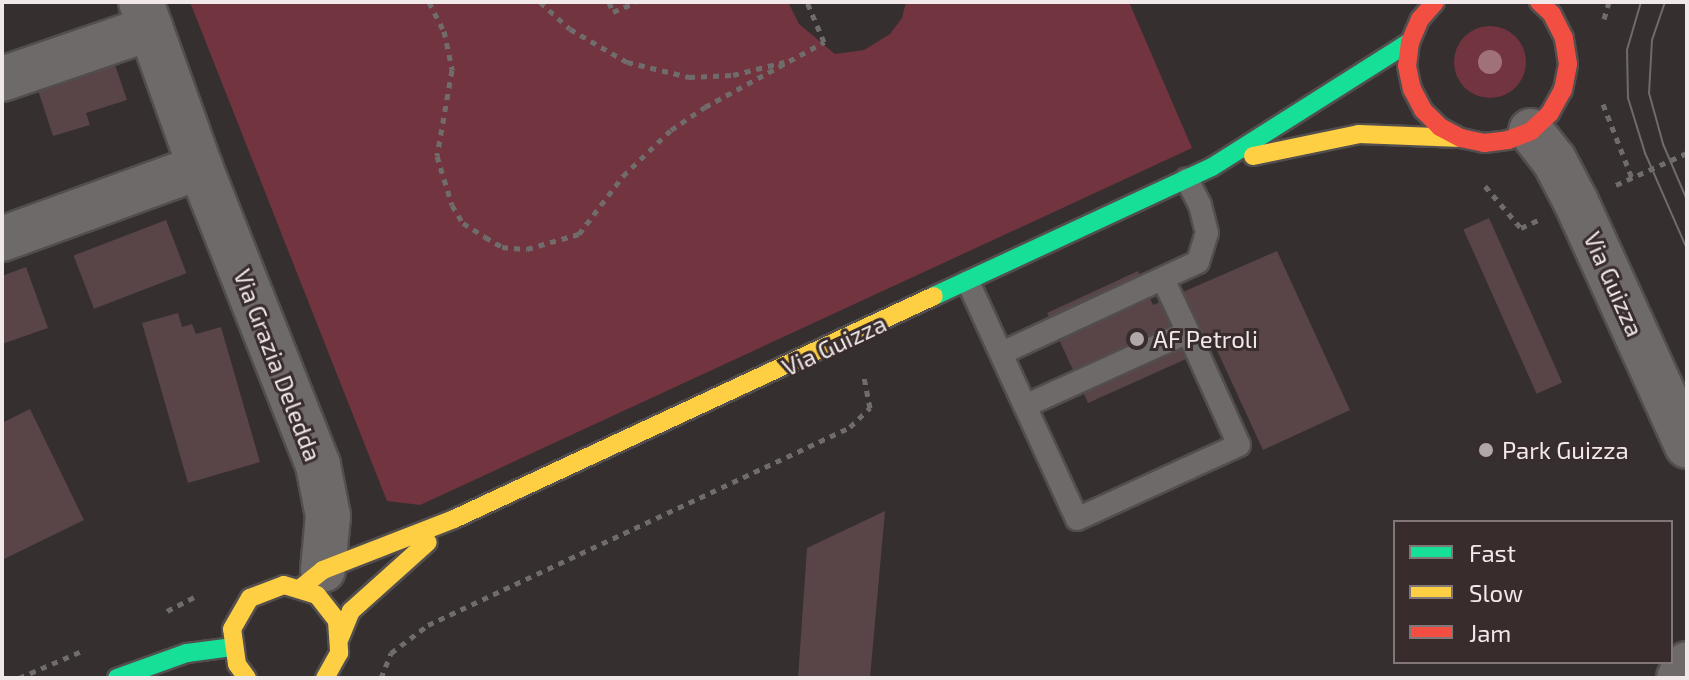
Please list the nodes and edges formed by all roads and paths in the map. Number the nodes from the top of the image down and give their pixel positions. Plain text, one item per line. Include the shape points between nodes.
1 (429, 2) edge
2 (540, 2) edge
3 (609, 2) edge
4 (636, 2) edge
5 (807, 2) edge
6 (1435, 2) edge
7 (1539, 2) edge
8 (1569, 2) edge
9 (1609, 2) edge
10 (146, 15) edge
11 (1605, 30) dead end
12 (1564, 38) junction
13 (1410, 42) junction
14 (791, 60) junction
15 (2, 79) edge
16 (1604, 90) dead end
17 (1531, 131) junction
18 (1461, 138) junction
19 (200, 167) junction
20 (1212, 167) junction
21 (1632, 178) dead end
22 (1187, 179) junction
23 (2, 239) edge
24 (1163, 279) junction
25 (968, 282) junction
26 (1188, 332) junction
27 (1002, 353) junction
28 (863, 366) dead end
29 (1025, 406) junction
30 (1687, 445) edge
31 (454, 519) junction
32 (312, 579) junction
33 (201, 594) dead end
34 (161, 615) dead end
35 (340, 638) junction
36 (91, 647) dead end
37 (232, 647) junction
38 (1687, 664) edge
39 (19, 678) edge
40 (117, 678) edge
41 (247, 678) edge
42 (325, 678) edge
43 (381, 678) edge
44 (1679, 678) edge

1 - 14 path via 444,31 452,70 437,156 445,184 463,223 502,247 527,249 579,234 623,176 671,130
2 - 14 path via 570,29 627,62 689,77 733,75
3 - 4 path via 613,12
5 - 14 path via 824,42
6 - 13 main road, Via Guizza
7 - 12 main road
8 - 12 main road
9 - 11 path
10 - 15 street, Via Grazia Deledda
10 - 19 street, Via Grazia Deledda
12 - 17 main road via 1568,64 1563,90
13 - 18 main road via 1407,66 1423,110
13 - 20 main road, Via Guizza
16 - 21 path via 1603,106
17 - 18 main road, Via Guizza via 1484,143
17 - 30 street, Via Guizza via 1576,202
18 - 20 main road, Via Guizza via 1359,134
19 - 23 street
19 - 32 street, Via Grazia Deledda via 318,465 328,516
20 - 22 main road, Via Guizza
22 - 24 lane via 1207,233 1198,262
22 - 25 main road, Via Guizza
24 - 26 lane
24 - 27 lane
25 - 27 lane
25 - 31 main road, Via Guizza
26 - 29 lane
26 - 29 lane via 1239,445 1199,464 1077,519
27 - 29 lane
28 - 43 path via 870,408 850,427 428,625 391,653
31 - 32 main road, Via Guizza
31 - 35 main road, Via Guizza via 351,611
32 - 35 main road
32 - 37 main road, Via Guizza via 250,598 232,629
33 - 34 path
35 - 42 main road, Via Guizza via 339,653
36 - 39 path
37 - 40 main road via 187,653
37 - 41 main road
38 - 44 street

